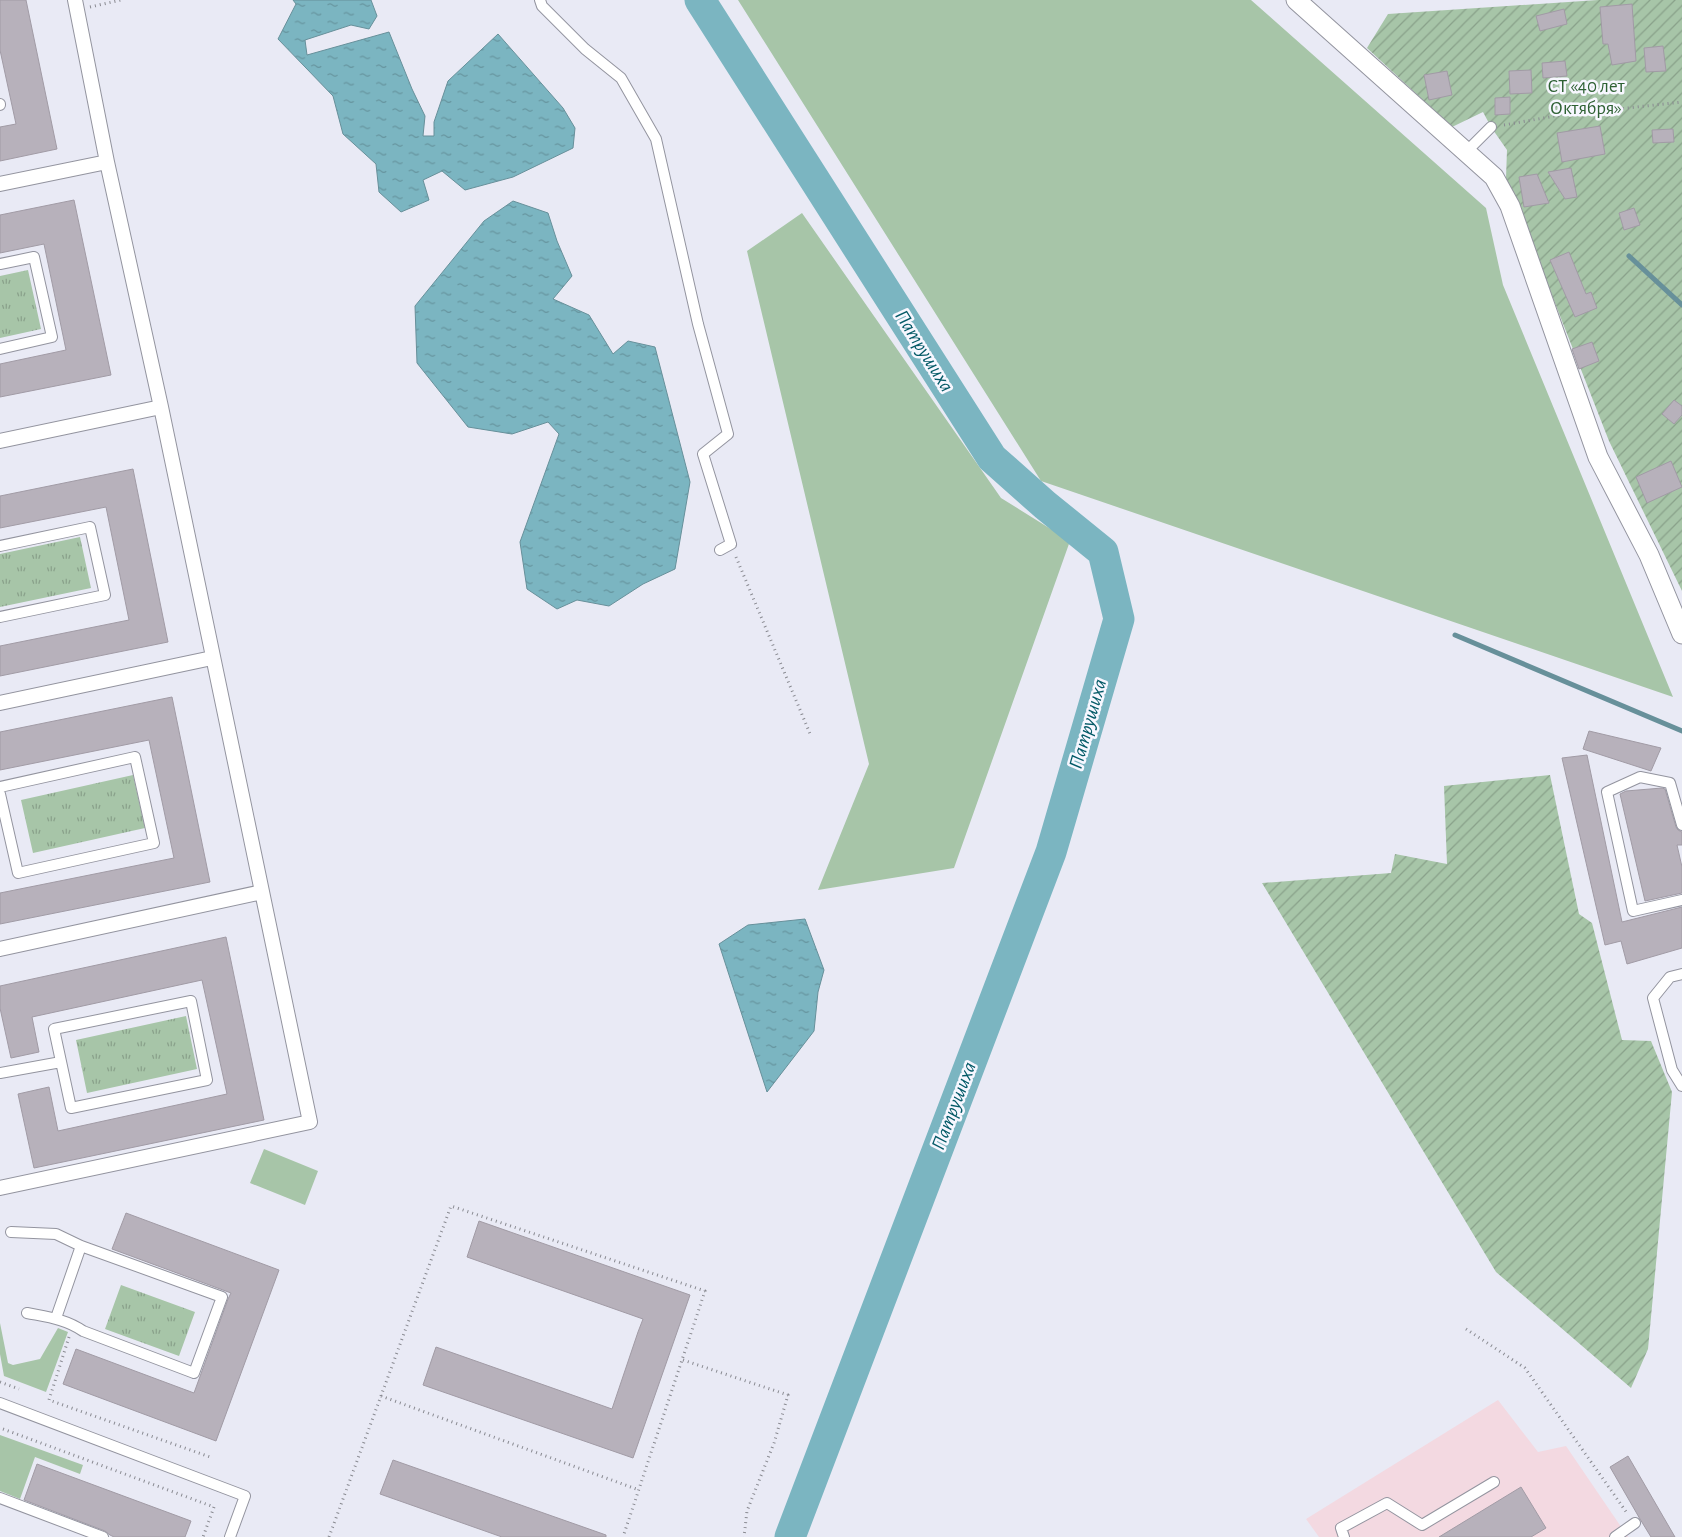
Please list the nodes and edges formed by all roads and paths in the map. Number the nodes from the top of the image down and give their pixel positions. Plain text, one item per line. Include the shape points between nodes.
1 (75, 0) edge
2 (121, 0) edge
3 (540, 0) edge
4 (1296, 0) edge
5 (80, 24) junction
6 (1682, 102) edge
7 (1491, 127) joint
8 (1467, 151) junction
9 (107, 162) junction
10 (0, 184) edge
11 (0, 264) edge
12 (0, 349) edge
13 (161, 408) junction
14 (0, 441) edge
15 (731, 544) junction
16 (0, 546) edge
17 (720, 550) dead end
18 (0, 617) edge
19 (1682, 634) edge
20 (212, 658) junction
21 (0, 703) edge
22 (811, 736) dead end
23 (0, 787) edge
24 (0, 794) edge
25 (3, 824) edge
26 (1682, 825) edge
27 (262, 892) junction
28 (1682, 900) edge
29 (0, 949) edge
30 (1682, 974) edge
31 (61, 1062) junction
32 (0, 1073) edge
33 (1682, 1086) edge
34 (0, 1188) edge
35 (11, 1232) dead end
36 (81, 1246) junction
37 (27, 1313) dead end
38 (56, 1318) junction
39 (73, 1324) junction
40 (1466, 1329) dead end
41 (683, 1360) junction
42 (0, 1382) edge
43 (19, 1389) dead end
44 (381, 1396) junction
45 (0, 1403) edge
46 (4, 1429) dead end
47 (210, 1457) dead end
48 (1494, 1482) dead end
49 (639, 1490) junction
50 (0, 1498) edge
51 (1635, 1524) joint
52 (103, 1537) edge
53 (202, 1537) edge
54 (230, 1537) edge
55 (329, 1537) edge
56 (623, 1537) edge
57 (744, 1537) edge
58 (1344, 1537) edge
59 (1615, 1537) edge

1 - 5 street
2 - 5 path via 86,8
3 - 15 lane via 542,6 585,49 622,78 656,140 698,324 728,434 703,454
4 - 8 street
5 - 9 street
6 - 7 path
7 - 8 lane
8 - 19 street via 1494,177 1510,206 1598,457 1650,555
9 - 10 street
9 - 13 street
11 - 12 lane via 34,256 52,337
13 - 14 street
13 - 20 street
15 - 17 lane
15 - 22 path
16 - 18 lane via 90,527 105,595
20 - 21 street
20 - 27 street
23 - 25 lane via 135,757 154,843 18,873
24 - 25 lane
26 - 28 lane via 1670,783 1640,777 1607,792 1633,912
27 - 29 street
27 - 34 street via 310,1122
30 - 33 lane via 1670,977 1653,998 1672,1070
31 - 31 lane via 54,1029 191,1001 207,1080 71,1108
31 - 32 lane
35 - 36 lane via 56,1234
36 - 38 lane
36 - 39 lane via 222,1298 194,1373 83,1331
37 - 38 lane
38 - 39 lane
39 - 47 path via 49,1400
40 - 51 path via 1525,1368
41 - 44 path via 705,1291 450,1206
41 - 49 path
41 - 57 path via 788,1394 774,1443 746,1511
42 - 43 path
44 - 49 path
44 - 55 path
45 - 54 lane via 245,1496
46 - 53 path via 214,1507
48 - 58 lane via 1422,1525 1387,1503 1341,1528
49 - 56 path
50 - 52 lane
51 - 59 lane

